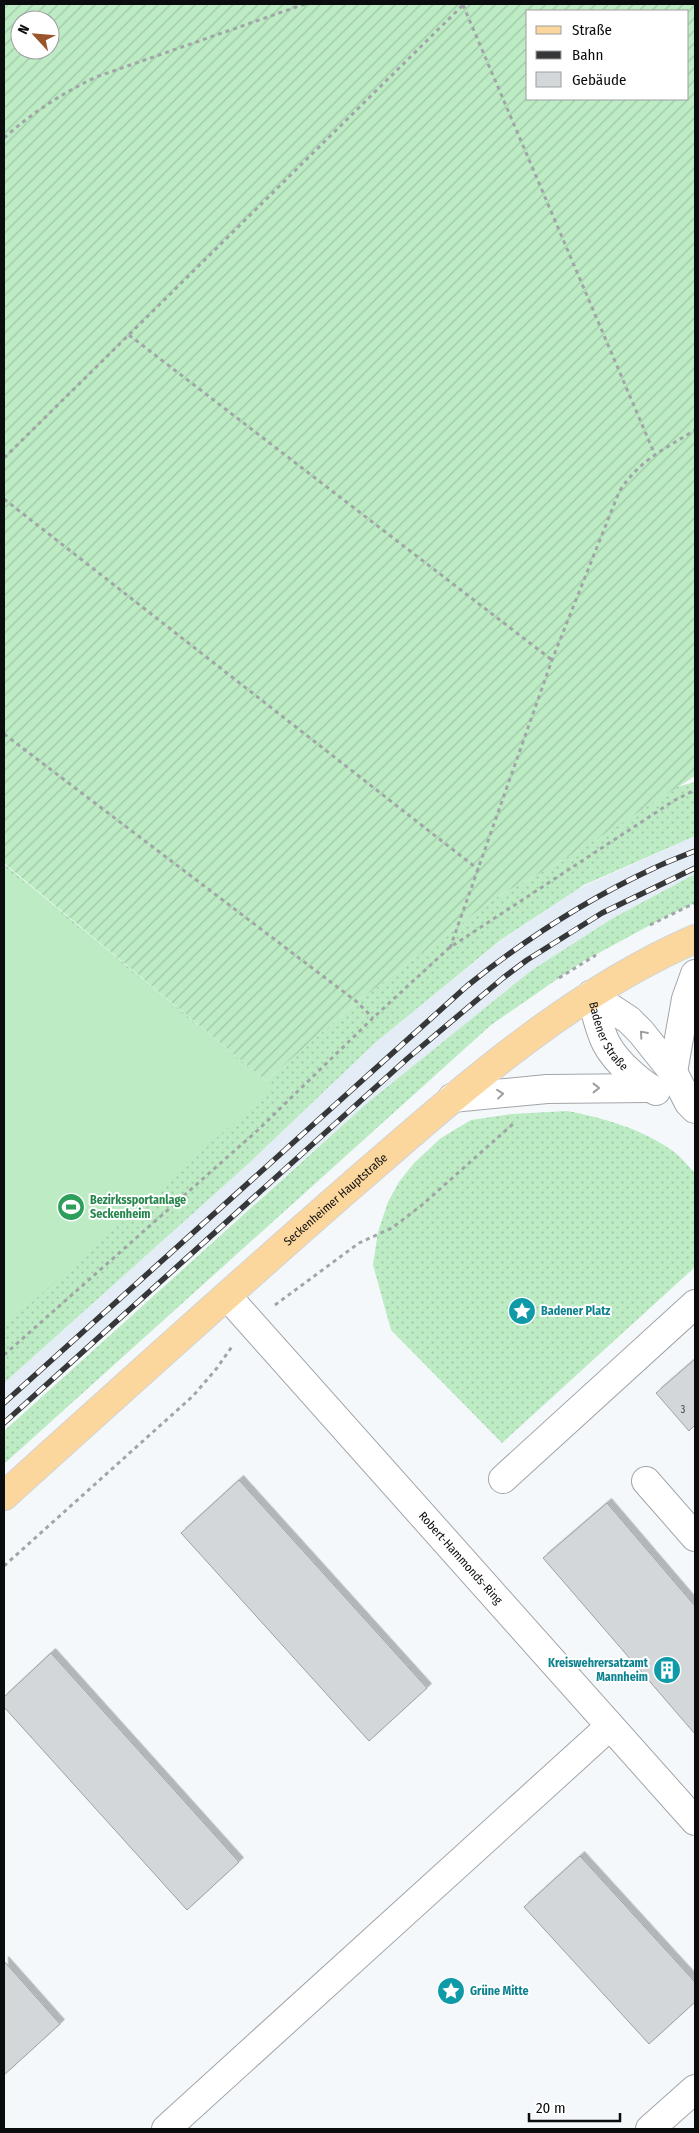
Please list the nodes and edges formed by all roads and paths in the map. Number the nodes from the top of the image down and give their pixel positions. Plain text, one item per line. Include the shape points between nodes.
1 (305, 4) edge
2 (464, 4) edge
3 (4, 138) edge
4 (129, 335) junction
5 (695, 430) edge
6 (655, 456) junction
7 (4, 458) edge
8 (4, 499) edge
9 (552, 660) junction
10 (4, 734) edge
11 (695, 790) edge
12 (478, 870) junction
13 (695, 939) edge
14 (449, 948) junction
15 (695, 974) edge
16 (591, 995) junction
17 (373, 1018) junction
18 (673, 1072) junction
19 (648, 1088) junction
20 (452, 1098) junction
21 (692, 1106) edge
22 (514, 1122) dead end
23 (226, 1296) junction
24 (695, 1304) edge
25 (251, 1324) junction
26 (4, 1355) edge
27 (502, 1479) dead end
28 (646, 1481) dead end
29 (4, 1496) edge
30 (695, 1537) edge
31 (4, 1566) edge
32 (610, 1726) junction
33 (695, 1821) edge
34 (695, 2089) edge
35 (166, 2129) edge
36 (650, 2129) edge

1 - 3 path via 96,76 63,92
2 - 4 path
2 - 6 path
4 - 7 path
4 - 9 path
5 - 6 path
6 - 9 path via 639,466 619,492
8 - 12 path
9 - 12 path
10 - 17 path via 357,1002
11 - 14 path
12 - 14 path
13 - 16 main road, Seckenheimer Hauptstraße via 663,953
14 - 17 path
15 - 18 street via 686,999
18 -> 16 street, Badener Straße via 629,1020
16 - 19 street, Badener Straße via 603,1040 617,1061
16 - 20 main road, Seckenheimer Hauptstraße
17 - 26 path via 258,1130
18 - 21 street, Badener Straße
20 -> 19 street, Badener Straße via 547,1089
19 - 21 street, Badener Straße
20 - 23 main road, Seckenheimer Hauptstraße
22 - 25 path via 422,1205 392,1228 360,1243
23 - 25 street, Robert-Hammonds-Ring
23 - 29 main road, Seckenheimer Hauptstraße
24 - 27 street
25 - 31 path via 193,1396
25 - 32 street, Robert-Hammonds-Ring
28 - 30 street
32 - 33 street, Robert-Hammonds-Ring
32 - 35 street
34 - 36 street

